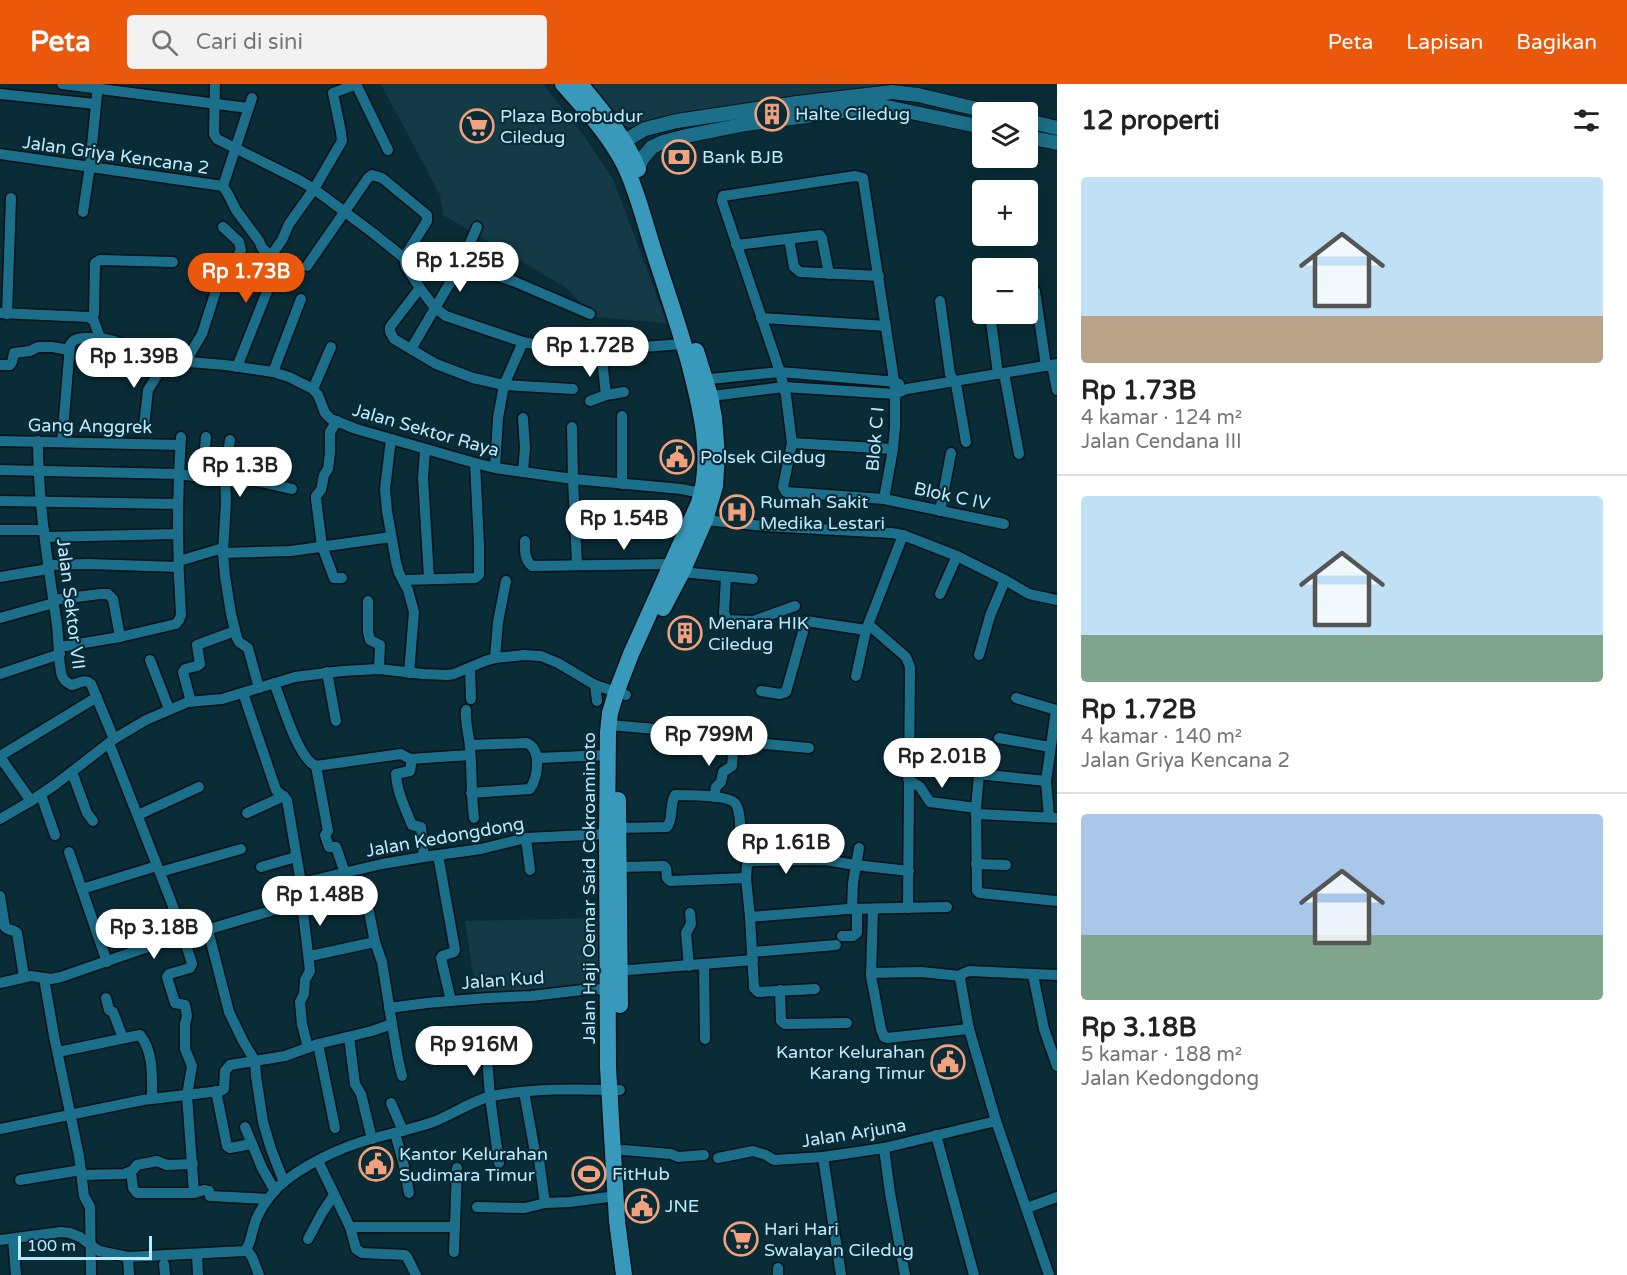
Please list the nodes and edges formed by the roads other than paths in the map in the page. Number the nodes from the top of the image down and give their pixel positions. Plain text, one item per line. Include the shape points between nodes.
1 (62, 84) edge
2 (215, 84) edge
3 (563, 84) edge
4 (580, 84) edge
5 (98, 86) edge
6 (330, 89) edge
7 (0, 94) edge
8 (215, 103) junction
9 (95, 104) junction
10 (972, 108) edge
11 (746, 117) junction
12 (1038, 123) edge
13 (972, 125) edge
14 (1057, 128) edge
15 (1038, 139) edge
16 (1057, 143) edge
17 (619, 144) junction
18 (236, 149) junction
19 (388, 150) dead end
20 (0, 154) edge
21 (90, 166) junction
22 (638, 168) junction
23 (223, 186) junction
24 (314, 189) junction
25 (11, 198) dead end
26 (82, 212) dead end
27 (345, 213) junction
28 (224, 227) dead end
29 (477, 227) dead end
30 (789, 239) junction
31 (736, 245) junction
32 (5, 256) edge
33 (271, 256) junction
34 (404, 258) junction
35 (173, 262) dead end
36 (461, 264) junction
37 (307, 266) dead end
38 (829, 274) junction
39 (879, 276) junction
40 (420, 288) junction
41 (301, 299) dead end
42 (940, 301) dead end
43 (1038, 304) edge
44 (435, 308) junction
45 (4, 313) edge
46 (590, 314) dead end
47 (92, 318) junction
48 (761, 318) junction
49 (992, 324) edge
50 (886, 326) junction
51 (99, 338) junction
52 (523, 342) junction
53 (683, 344) junction
54 (331, 347) dead end
55 (411, 349) junction
56 (69, 350) junction
57 (601, 350) junction
58 (160, 360) junction
59 (0, 365) edge
60 (1052, 365) edge
61 (185, 366) junction
62 (237, 367) junction
63 (273, 372) junction
64 (780, 372) junction
65 (1001, 374) junction
66 (953, 381) junction
67 (894, 382) junction
68 (504, 385) junction
69 (784, 387) junction
70 (313, 389) junction
71 (573, 389) dead end
72 (702, 389) junction
73 (907, 389) junction
74 (1057, 390) edge
75 (624, 392) dead end
76 (895, 394) junction
77 (606, 395) junction
78 (590, 401) dead end
79 (622, 416) dead end
80 (523, 418) dead end
81 (336, 421) junction
82 (144, 426) dead end
83 (572, 427) dead end
84 (206, 437) dead end
85 (230, 440) dead end
86 (391, 440) junction
87 (0, 441) edge
88 (38, 441) junction
89 (62, 442) junction
90 (966, 442) dead end
91 (792, 443) junction
92 (893, 448) junction
93 (425, 450) junction
94 (951, 453) dead end
95 (1019, 454) dead end
96 (475, 463) junction
97 (495, 468) junction
98 (0, 470) edge
99 (38, 471) junction
100 (523, 472) junction
101 (180, 474) junction
102 (225, 474) junction
103 (573, 479) junction
104 (622, 484) junction
105 (292, 489) dead end
106 (702, 493) junction
107 (885, 499) junction
108 (0, 501) edge
109 (42, 501) junction
110 (178, 504) junction
111 (940, 511) junction
112 (705, 520) junction
113 (1005, 524) dead end
114 (0, 530) edge
115 (45, 533) junction
116 (178, 534) junction
117 (903, 535) junction
118 (391, 537) junction
119 (525, 540) dead end
120 (322, 546) junction
121 (223, 551) junction
122 (957, 556) junction
123 (178, 564) junction
124 (577, 564) junction
125 (48, 567) junction
126 (676, 568) junction
127 (0, 577) edge
128 (726, 577) junction
129 (342, 578) dead end
130 (429, 578) junction
131 (753, 579) dead end
132 (404, 580) junction
133 (506, 580) dead end
134 (1005, 580) junction
135 (940, 594) dead end
136 (1057, 600) edge
137 (54, 601) junction
138 (368, 601) dead end
139 (795, 606) dead end
140 (0, 618) edge
141 (867, 627) junction
142 (235, 631) junction
143 (120, 637) junction
144 (60, 651) junction
145 (979, 655) dead end
146 (495, 658) junction
147 (150, 660) dead end
148 (470, 668) junction
149 (379, 669) junction
150 (327, 672) junction
151 (409, 672) junction
152 (0, 674) edge
153 (856, 676) dead end
154 (274, 683) junction
155 (595, 685) junction
156 (259, 688) junction
157 (761, 691) dead end
158 (243, 693) junction
159 (621, 694) junction
160 (97, 698) junction
161 (471, 699) dead end
162 (1016, 699) dead end
163 (597, 701) dead end
164 (191, 702) junction
165 (169, 709) junction
166 (466, 710) dead end
167 (1056, 710) edge
168 (336, 721) dead end
169 (614, 725) junction
170 (999, 738) dead end
171 (112, 741) junction
172 (734, 741) junction
173 (1050, 747) junction
174 (809, 748) dead end
175 (470, 750) junction
176 (608, 754) junction
177 (0, 756) edge
178 (538, 758) junction
179 (412, 759) junction
180 (980, 763) dead end
181 (316, 766) junction
182 (72, 772) junction
183 (978, 774) junction
184 (908, 779) junction
185 (1046, 781) junction
186 (199, 788) dead end
187 (471, 793) junction
188 (284, 796) junction
189 (714, 797) junction
190 (36, 798) junction
191 (976, 811) junction
192 (247, 813) dead end
193 (138, 815) junction
194 (474, 818) dead end
195 (1053, 818) edge
196 (0, 819) edge
197 (93, 821) dead end
198 (613, 831) junction
199 (55, 835) dead end
200 (526, 838) junction
201 (859, 848) dead end
202 (241, 849) dead end
203 (69, 852) dead end
204 (438, 855) junction
205 (296, 857) junction
206 (424, 857) junction
207 (749, 862) junction
208 (976, 864) junction
209 (855, 865) junction
210 (1006, 865) dead end
211 (261, 867) dead end
212 (619, 867) junction
213 (159, 868) junction
214 (530, 870) dead end
215 (909, 871) junction
216 (345, 873) junction
217 (746, 878) junction
218 (301, 883) junction
219 (82, 889) junction
220 (0, 896) edge
221 (301, 902) junction
222 (367, 902) dead end
223 (1057, 902) edge
224 (947, 907) dead end
225 (908, 908) junction
226 (855, 909) junction
227 (873, 909) junction
228 (690, 913) dead end
229 (750, 917) junction
230 (614, 918) junction
231 (208, 930) junction
232 (184, 936) junction
233 (375, 942) junction
234 (310, 956) junction
235 (753, 956) junction
236 (107, 962) junction
237 (704, 965) junction
238 (689, 966) junction
239 (614, 971) junction
240 (871, 973) junction
241 (1033, 975) junction
242 (1057, 975) edge
243 (961, 976) junction
244 (24, 977) junction
245 (44, 978) junction
246 (0, 983) edge
247 (815, 989) dead end
248 (614, 990) junction
249 (780, 990) junction
250 (106, 998) dead end
251 (451, 1000) junction
252 (389, 1008) junction
253 (847, 1023) dead end
254 (392, 1024) junction
255 (969, 1029) junction
256 (349, 1037) junction
257 (123, 1038) junction
258 (705, 1039) dead end
259 (313, 1046) junction
260 (58, 1052) junction
261 (487, 1056) dead end
262 (255, 1061) junction
263 (1057, 1066) edge
264 (402, 1076) dead end
265 (614, 1089) junction
266 (216, 1091) junction
267 (524, 1092) junction
268 (187, 1095) junction
269 (490, 1097) junction
270 (152, 1099) junction
271 (391, 1103) dead end
272 (70, 1114) junction
273 (996, 1121) junction
274 (245, 1127) dead end
275 (335, 1128) dead end
276 (0, 1129) edge
277 (399, 1132) junction
278 (936, 1135) junction
279 (372, 1138) junction
280 (252, 1144) junction
281 (884, 1148) junction
282 (623, 1150) junction
283 (704, 1155) dead end
284 (823, 1157) junction
285 (718, 1158) dead end
286 (318, 1161) junction
287 (499, 1162) dead end
288 (192, 1164) junction
289 (457, 1168) dead end
290 (81, 1172) junction
291 (131, 1172) junction
292 (20, 1180) dead end
293 (284, 1182) junction
294 (194, 1193) junction
295 (409, 1193) dead end
296 (271, 1195) junction
297 (334, 1195) junction
298 (616, 1196) junction
299 (1057, 1197) edge
300 (545, 1203) junction
301 (477, 1207) dead end
302 (1027, 1208) junction
303 (350, 1227) junction
304 (454, 1227) junction
305 (13, 1239) junction
306 (308, 1239) dead end
307 (0, 1240) edge
308 (90, 1244) junction
309 (247, 1251) junction
310 (454, 1252) dead end
311 (196, 1254) junction
312 (128, 1257) junction
313 (16, 1275) edge
314 (91, 1275) edge
315 (129, 1275) edge
316 (198, 1275) edge
317 (259, 1275) edge
318 (416, 1275) edge
319 (624, 1275) edge
320 (635, 1275) edge
321 (841, 1275) edge
322 (905, 1275) edge
323 (974, 1275) edge
324 (1049, 1275) edge

1 - 5 street, Jalan Griya Kencana 2
2 - 8 street, Jalan Griya Kencana 2
3 - 17 main road, Jalan Haji Oemar Said Cokroaminoto
4 - 17 main road, Jalan Haji Oemar Said Cokroaminoto via 610,120
5 - 8 street, Jalan Griya Kencana 2
5 - 9 street
6 - 19 street via 357,86
6 - 24 street via 342,141
7 - 9 street
8 - 18 street, Jalan Griya Kencana 2 via 215,136
8 - 18 street, Jalan Griya Kencana 2 via 250,103
9 - 21 street
10 - 11 street via 892,92
11 - 13 street via 882,106
11 - 17 street via 677,121 645,129
11 - 22 street via 652,147
12 - 14 street
15 - 16 street
17 - 22 main road, Jalan Haji Oemar Said Cokroaminoto
17 - 53 main road, Jalan Haji Oemar Said Cokroaminoto
18 - 23 street, Jalan Griya Kencana 2
18 - 24 street, Jalan Griya Kencana 2
20 - 21 street, Jalan Griya Kencana 2
21 - 23 street, Jalan Griya Kencana 2
21 - 26 street
22 - 72 main road, Jalan Haji Oemar Said Cokroaminoto
23 - 33 street
24 - 27 street, Jalan Griya Kencana 2
24 - 33 street
25 - 32 street
27 - 34 street, Jalan Griya Kencana 2
27 - 34 street via 368,178 382,178 427,215
27 - 37 street
28 - 61 street via 242,250 222,272 202,334
29 - 36 street
30 - 31 street
30 - 38 street via 796,270
30 - 38 street via 820,235
31 - 39 street, Blok C I via 723,196 855,176 863,178
31 - 48 street
32 - 45 street
33 - 62 street via 266,264 274,274
34 - 40 street, Jalan Griya Kencana 2
35 - 47 street via 97,261
36 - 44 street
36 - 46 street via 513,280
38 - 39 street
39 - 50 street, Blok C I
40 - 44 street, Jalan Griya Kencana 2
40 - 55 street via 390,327 394,339
41 - 63 street
42 - 66 street
43 - 60 street
44 - 52 street, Jalan Griya Kencana 2 via 446,316
44 - 55 street
45 - 47 street
47 - 51 street
48 - 50 street
48 - 64 street
49 - 65 street
50 - 67 street, Blok C I
51 - 56 street via 77,339
51 - 58 street via 126,346 134,354
52 - 57 street, Jalan Griya Kencana 2 via 575,352
52 - 68 street
53 - 57 street, Jalan Griya Kencana 2
53 - 72 main road, Jalan Haji Oemar Said Cokroaminoto
54 - 70 street
55 - 68 street via 436,364
56 - 59 street via 38,347 14,353 10,365
56 - 89 street
57 - 77 street
58 - 61 street
58 - 82 street via 148,390
60 - 65 street
60 - 74 street
61 - 62 street
62 - 63 street
63 - 70 street
64 - 67 street
64 - 69 street
64 - 72 street
65 - 66 street
65 - 95 street
66 - 73 street
66 - 90 street
67 - 73 street
67 - 76 street, Blok C I
68 - 71 street
68 - 97 street
69 - 72 street
69 - 76 street
69 - 91 street
70 - 81 street, Jalan Sektor Raya via 325,413
72 - 106 main road, Jalan Haji Oemar Said Cokroaminoto
72 - 112 main road, Jalan Haji Oemar Said Cokroaminoto via 717,455 715,486
73 - 76 street
75 - 77 street
76 - 92 street, Blok C I
77 - 78 street
79 - 104 street
80 - 100 street
81 - 86 street, Jalan Sektor Raya
81 - 120 street via 330,432 328,469 316,496
83 - 103 street
84 - 101 street via 202,473
85 - 102 street
86 - 93 street, Jalan Sektor Raya
86 - 118 street via 385,489
87 - 88 street, Gang Anggrek
88 - 89 street, Gang Anggrek
88 - 99 street, Jalan Sektor VII
89 - 101 street, Gang Anggrek via 180,441
91 - 92 street
91 - 107 street, Blok C IV via 783,487 786,492
92 - 107 street, Blok C I
93 - 96 street, Jalan Sektor Raya
93 - 130 street
94 - 111 street
96 - 97 street, Jalan Sektor Raya
96 - 130 street via 479,575
97 - 100 street, Jalan Sektor Raya
98 - 99 street
99 - 101 street
99 - 109 street, Jalan Sektor VII
100 - 103 street, Jalan Sektor Raya
101 - 110 street
102 - 105 street
102 - 121 street
103 - 104 street, Jalan Sektor Raya
103 - 124 street
104 - 106 street, Jalan Sektor Raya
106 - 126 main road, Jalan Haji Oemar Said Cokroaminoto
107 - 111 street, Blok C IV
108 - 109 street
109 - 110 street
109 - 115 street, Jalan Sektor VII
110 - 116 street
111 - 113 street, Blok C IV
112 - 117 street
112 - 126 main road, Jalan Haji Oemar Said Cokroaminoto
114 - 115 street
115 - 116 street
115 - 125 street, Jalan Sektor VII
116 - 123 street
117 - 122 street
117 - 141 street
118 - 120 street
118 - 132 street
119 - 124 street via 526,557 532,566
120 - 121 street
120 - 129 street via 334,578
121 - 123 street
121 - 142 street
122 - 134 street
122 - 135 street
123 - 125 street
123 - 143 street via 181,615 176,624
124 - 126 street
125 - 127 street
125 - 137 street, Jalan Sektor VII
126 - 128 street
126 - 159 main road, Jalan Haji Oemar Said Cokroaminoto
128 - 131 street
128 - 139 street via 727,620 753,621
130 - 132 street
132 - 151 street via 414,612
133 - 146 street
134 - 136 street via 1029,594
134 - 145 street
137 - 140 street
137 - 143 street via 108,594 113,599
137 - 144 street, Jalan Sektor VII
138 - 149 street via 368,634 370,640 380,645
141 - 153 street
141 - 157 street via 806,621 786,692
141 - 184 street via 906,657 910,667
142 - 156 street via 238,640 248,648
142 - 164 street via 197,645 200,664 183,672
143 - 144 street
144 - 152 street
144 - 160 street, Jalan Sektor VII via 64,680 72,686 88,681
146 - 148 street
146 - 155 street via 541,656
147 - 165 street
148 - 151 street via 454,674
148 - 161 street
149 - 150 street
149 - 151 street
150 - 154 street
150 - 168 street
154 - 156 street
154 - 181 street via 298,744 308,761
155 - 159 street
155 - 163 street
156 - 158 street
158 - 164 street
158 - 188 street via 275,789
159 - 169 main road, Jalan Haji Oemar Said Cokroaminoto
160 - 171 street, Jalan Sektor VII
160 - 177 street
162 - 167 street
164 - 165 street
165 - 171 street
166 - 175 street
167 - 173 street
169 - 172 street via 715,734
169 - 176 main road, Jalan Haji Oemar Said Cokroaminoto
169 - 198 main road, Jalan Haji Oemar Said Cokroaminoto via 618,750
170 - 173 street
171 - 182 street
171 - 193 street, Jalan Sektor VII
172 - 174 street
172 - 189 street via 732,765 723,772
173 - 185 street
175 - 178 street via 527,743
175 - 179 street
175 - 187 street
176 - 178 street
176 - 198 main road, Jalan Haji Oemar Said Cokroaminoto
177 - 190 street
178 - 187 street via 530,789
179 - 181 street via 401,754
179 - 206 street via 410,771 396,774 398,792 412,825 421,827
180 - 183 street
181 - 216 street via 327,845 336,847
182 - 190 street
182 - 197 street
183 - 185 street
183 - 191 street
184 - 191 street via 920,787 930,802
184 - 215 street
185 - 195 street
186 - 193 street
187 - 194 street
188 - 192 street
188 - 205 street
189 - 198 street, Jalan Kedongdong via 675,795 667,827
189 - 207 street via 731,800 737,806
190 - 196 street
190 - 199 street
191 - 195 street
191 - 208 street
193 - 213 street, Jalan Sektor VII
198 - 200 street, Jalan Kedongdong
198 - 212 main road, Jalan Haji Oemar Said Cokroaminoto
198 - 230 main road, Jalan Haji Oemar Said Cokroaminoto
200 - 204 street, Jalan Kedongdong
200 - 214 street
201 - 209 street
202 - 213 street
203 - 219 street
204 - 206 street, Jalan Kedongdong
204 - 251 street via 456,950 441,958
205 - 211 street
205 - 218 street
206 - 216 street, Jalan Kedongdong
207 - 209 street via 825,860
207 - 217 street
208 - 210 street
208 - 223 street via 978,892
209 - 215 street
209 - 226 street
212 - 217 street via 664,866 670,881
212 - 230 main road, Jalan Haji Oemar Said Cokroaminoto
213 - 219 street
213 - 232 street, Jalan Sektor VII
215 - 225 street
216 - 218 street, Jalan Kedongdong
217 - 229 street
218 - 221 street
219 - 236 street
220 - 244 street via 5,927 17,933
221 - 231 street
221 - 234 street
222 - 233 street
224 - 225 street
225 - 227 street
226 - 227 street
226 - 229 street
226 - 235 street via 857,933 853,936
227 - 240 street
228 - 238 street via 686,933
229 - 235 street
230 - 239 main road, Jalan Haji Oemar Said Cokroaminoto
231 - 232 street
231 - 262 street via 229,1012
232 - 236 street
232 - 268 street, Jalan Sektor VII via 191,967 167,977 175,1003 185,1005 187,1014 185,1049 192,1066
233 - 234 street
233 - 252 street
234 - 259 street via 310,974 300,1002 303,1031
235 - 237 street
235 - 249 street via 755,991
236 - 245 street via 55,979
237 - 238 street
237 - 258 street
238 - 239 street
239 - 248 main road, Jalan Haji Oemar Said Cokroaminoto
240 - 243 street
240 - 255 street via 885,1038
241 - 242 street
241 - 243 street via 969,971
241 - 263 street via 1044,1029
243 - 255 street
244 - 245 street
244 - 246 street
245 - 260 street
247 - 249 street
248 - 251 street, Jalan Kud
248 - 265 main road, Jalan Haji Oemar Said Cokroaminoto
249 - 253 street via 784,1024
250 - 257 street
251 - 252 street, Jalan Kud
252 - 254 street
254 - 256 street
254 - 264 street
255 - 273 street
256 - 259 street
256 - 279 street via 355,1084
257 - 260 street
257 - 270 street via 140,1035 145,1043 152,1073
259 - 262 street
259 - 275 street
260 - 272 street
261 - 269 street
262 - 266 street via 230,1065 225,1071 224,1089
262 - 293 street via 263,1122
265 - 267 street
265 - 282 main road, Jalan Haji Oemar Said Cokroaminoto
265 - 298 main road, Jalan Haji Oemar Said Cokroaminoto
266 - 268 street
266 - 280 street via 227,1146
267 - 269 street
267 - 300 street
268 - 270 street
268 - 288 street
269 - 277 street
269 - 287 street
270 - 272 street
271 - 277 street
272 - 276 street
272 - 290 street
273 - 278 street, Jalan Arjuna
273 - 302 street
274 - 280 street
277 - 279 street
277 - 295 street
278 - 281 street, Jalan Arjuna
278 - 323 street
279 - 286 street
280 - 296 street
281 - 284 street, Jalan Arjuna
281 - 322 street
282 - 283 street via 678,1157
282 - 320 main road, Jalan Haji Oemar Said Cokroaminoto
284 - 285 street, Jalan Arjuna via 774,1160 753,1151
284 - 321 street
286 - 293 street
286 - 297 street
288 - 291 street via 167,1165 157,1161 137,1165
288 - 294 street
289 - 304 street
290 - 291 street
290 - 292 street
290 - 308 street via 84,1196 91,1210
291 - 294 street via 137,1193
293 - 296 street
294 - 296 street via 204,1190 210,1196
296 - 309 street via 260,1212
297 - 303 street
297 - 306 street
298 - 300 street
298 - 319 main road, Jalan Haji Oemar Said Cokroaminoto
299 - 302 street
300 - 301 street via 525,1208
302 - 324 street
303 - 304 street
303 - 318 street via 359,1252 405,1255
304 - 310 street
305 - 307 street
305 - 308 street via 70,1233
305 - 313 street
308 - 312 street via 99,1251
308 - 314 street
309 - 311 street
309 - 317 street
311 - 312 street
311 - 316 street
312 - 315 street

